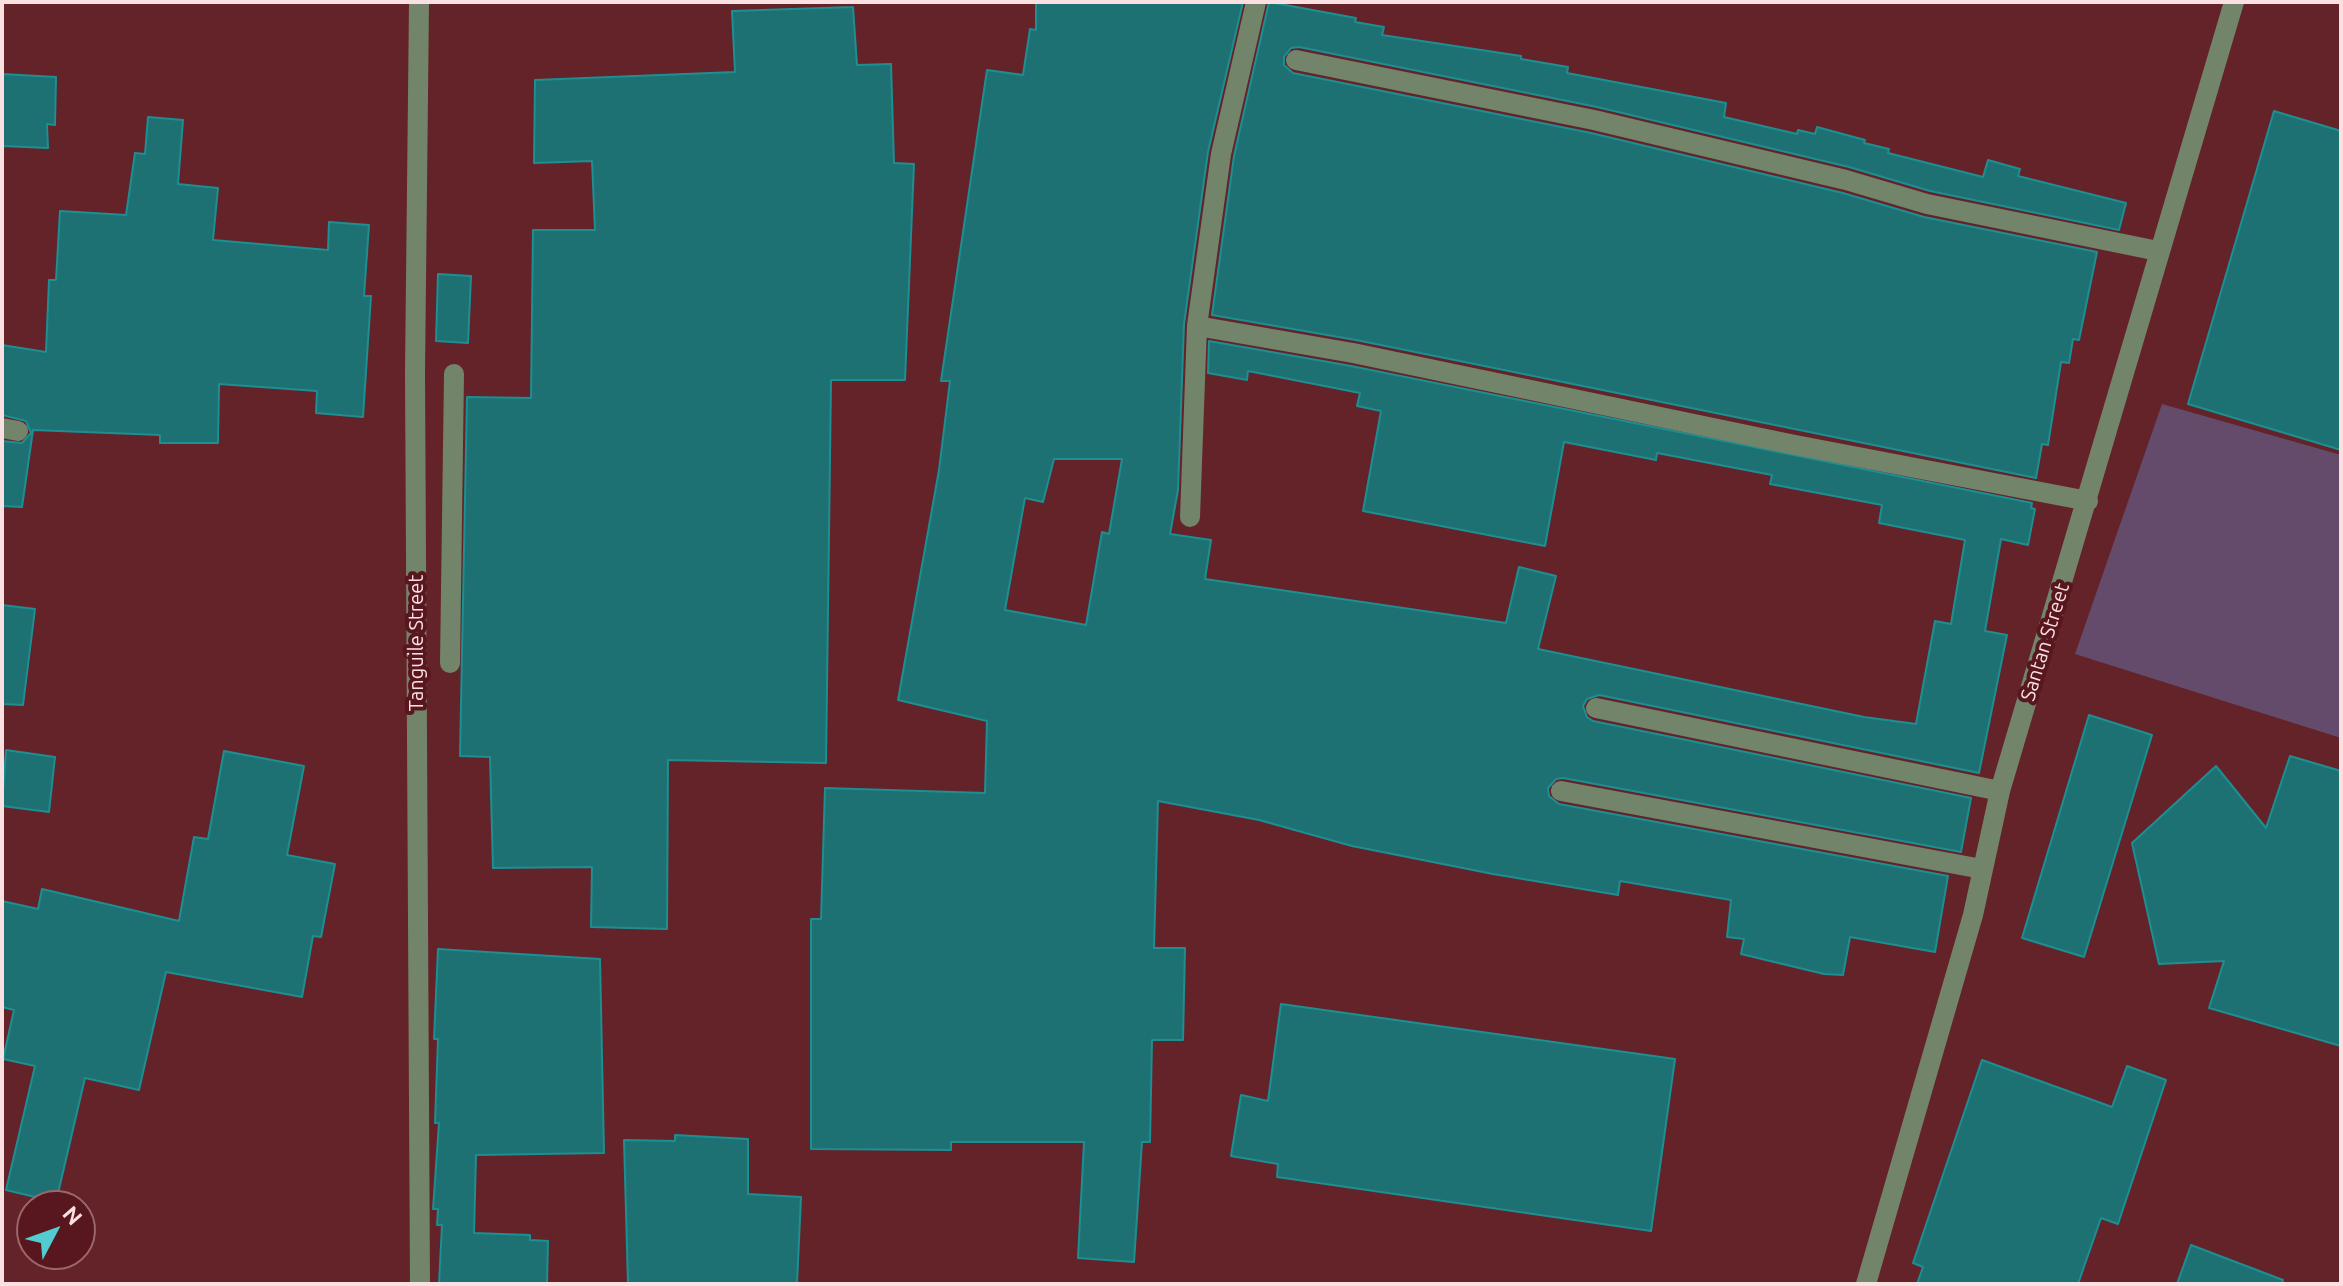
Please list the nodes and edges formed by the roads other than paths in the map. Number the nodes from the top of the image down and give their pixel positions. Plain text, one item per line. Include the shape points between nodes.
1 (419, 2) edge
2 (1256, 2) edge
3 (2234, 2) edge
4 (1296, 60) dead end
5 (2158, 251) junction
6 (1197, 326) junction
7 (454, 374) dead end
8 (2088, 501) junction
9 (1190, 517) dead end
10 (450, 663) dead end
11 (1596, 708) dead end
12 (1561, 791) dead end
13 (2000, 791) junction
14 (1982, 869) junction
15 (420, 1284) edge
16 (1866, 1284) edge

1 - 15 street, Tanguile Street via 415,373
2 - 6 street via 1221,154
3 - 5 street, Santan Street
4 - 5 street via 1594,120 1927,204
5 - 8 street, Santan Street
6 - 8 street
6 - 9 street
7 - 10 street
8 - 13 street, Santan Street
11 - 13 street
12 - 14 street
13 - 14 street, Santan Street
14 - 16 street, Santan Street

